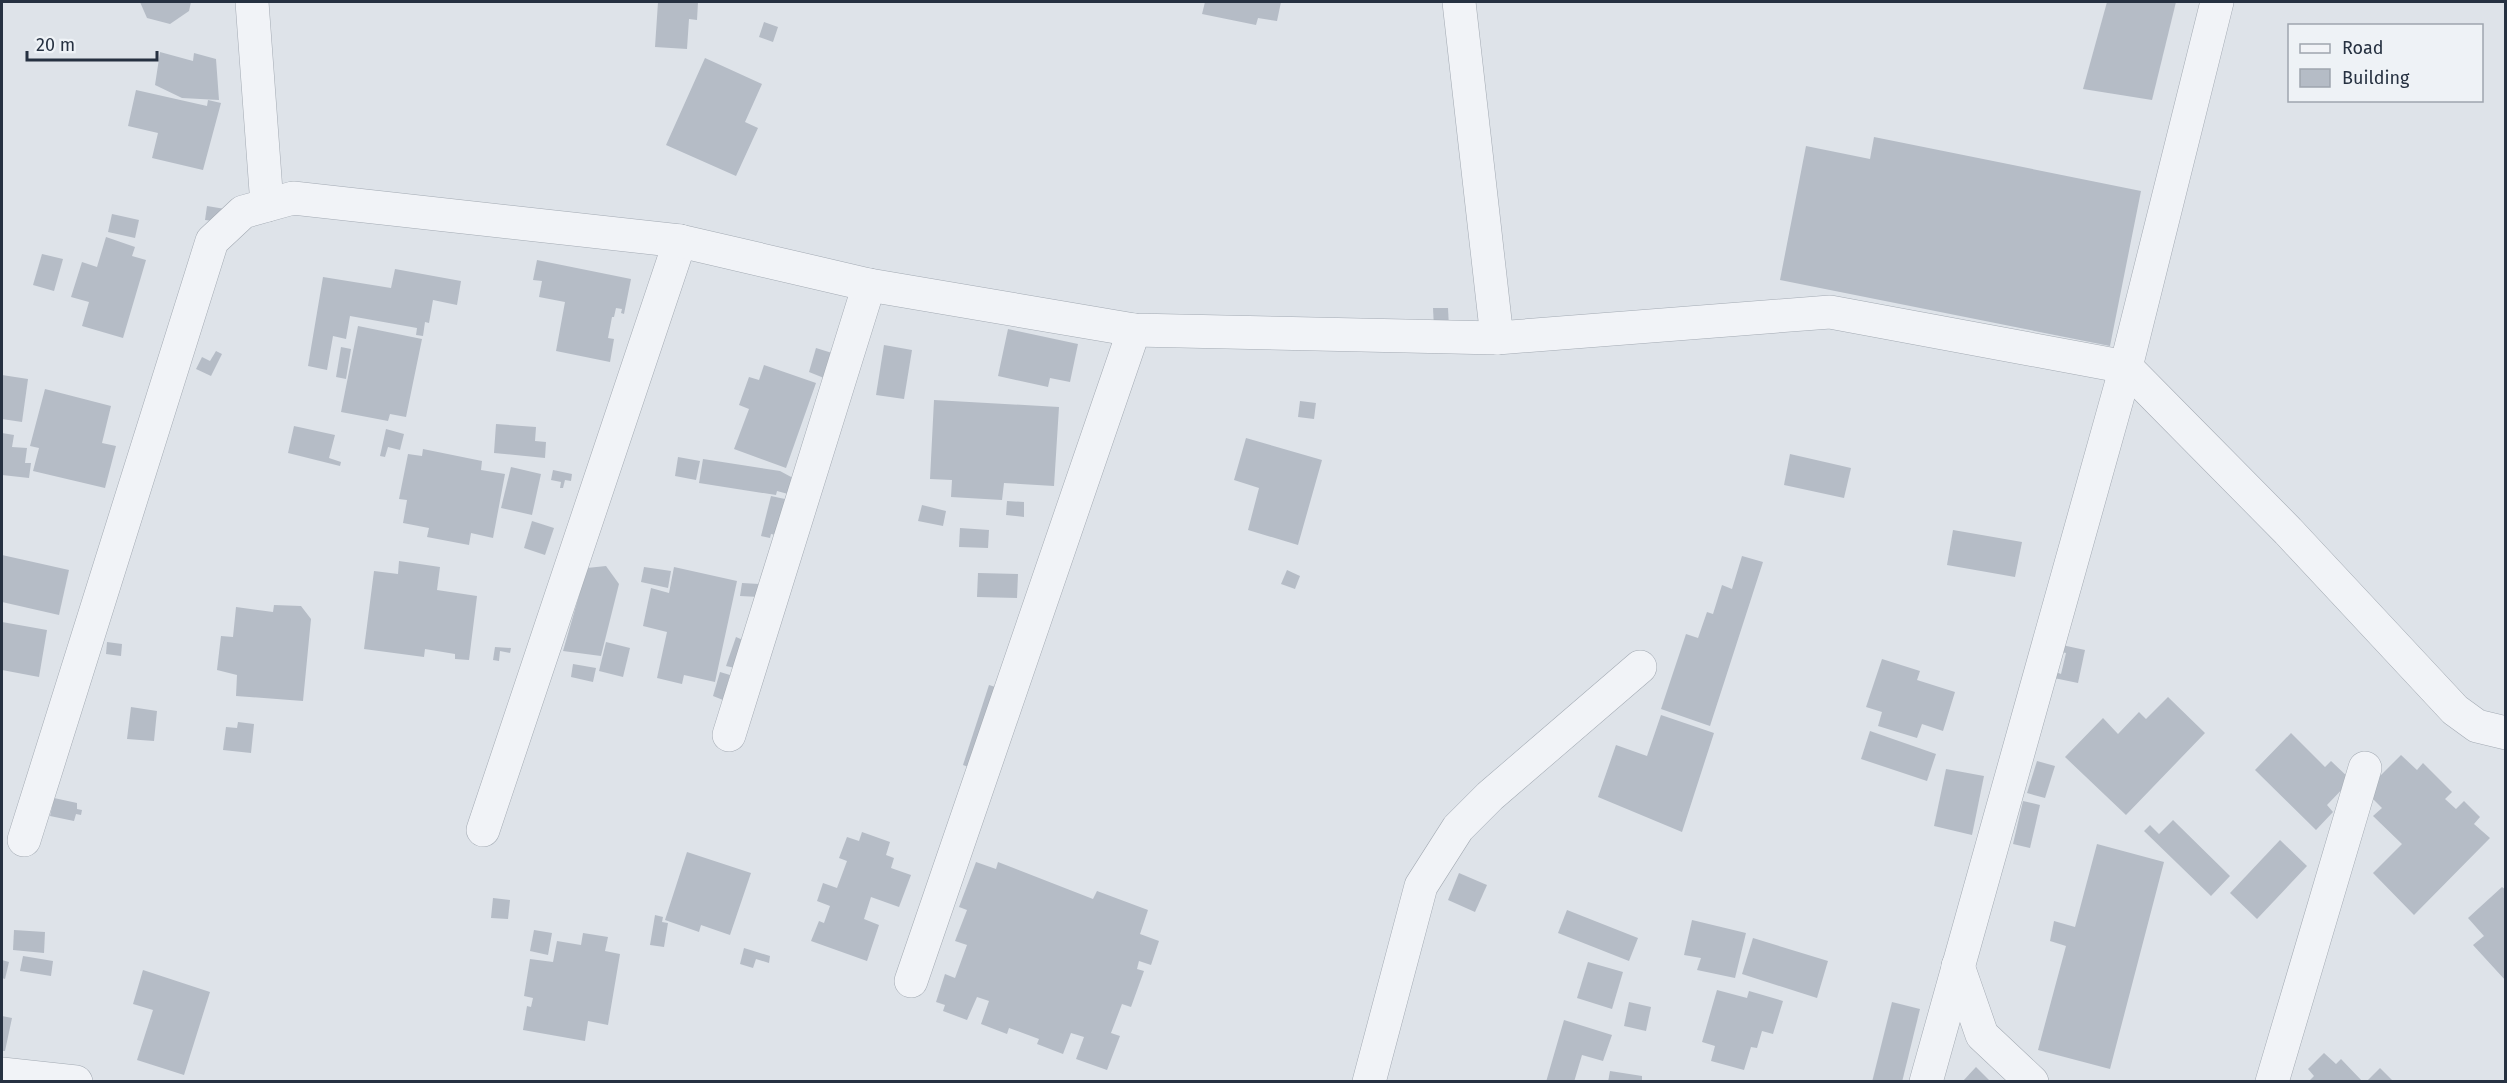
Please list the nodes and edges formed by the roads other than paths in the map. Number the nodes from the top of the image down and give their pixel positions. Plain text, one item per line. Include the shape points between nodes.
1 (252, 2) edge
2 (1459, 2) edge
3 (2217, 2) edge
4 (267, 205) junction
5 (681, 241) junction
6 (869, 285) junction
7 (1134, 330) junction
8 (1497, 338) junction
9 (2126, 367) junction
10 (1640, 667) dead end
11 (2505, 733) edge
12 (729, 735) dead end
13 (2365, 768) dead end
14 (483, 830) dead end
15 (24, 840) dead end
16 (1958, 966) junction
17 (911, 981) dead end
18 (2, 1074) edge
19 (76, 1082) edge
20 (1369, 1082) edge
21 (1926, 1082) edge
22 (2032, 1082) edge
23 (2272, 1082) edge

1 - 4 street
2 - 8 street
3 - 9 street
4 - 5 street via 293,198
4 - 15 street via 243,212 212,241
5 - 6 street
5 - 14 street
6 - 7 street
6 - 12 street
7 - 8 street
7 - 17 street
8 - 9 street via 1830,312
9 - 11 street via 2288,531 2455,710 2477,726
9 - 16 street
10 - 20 street via 1458,828 1421,886
13 - 23 street
16 - 21 street
16 - 22 street via 1982,1035
18 - 19 street

